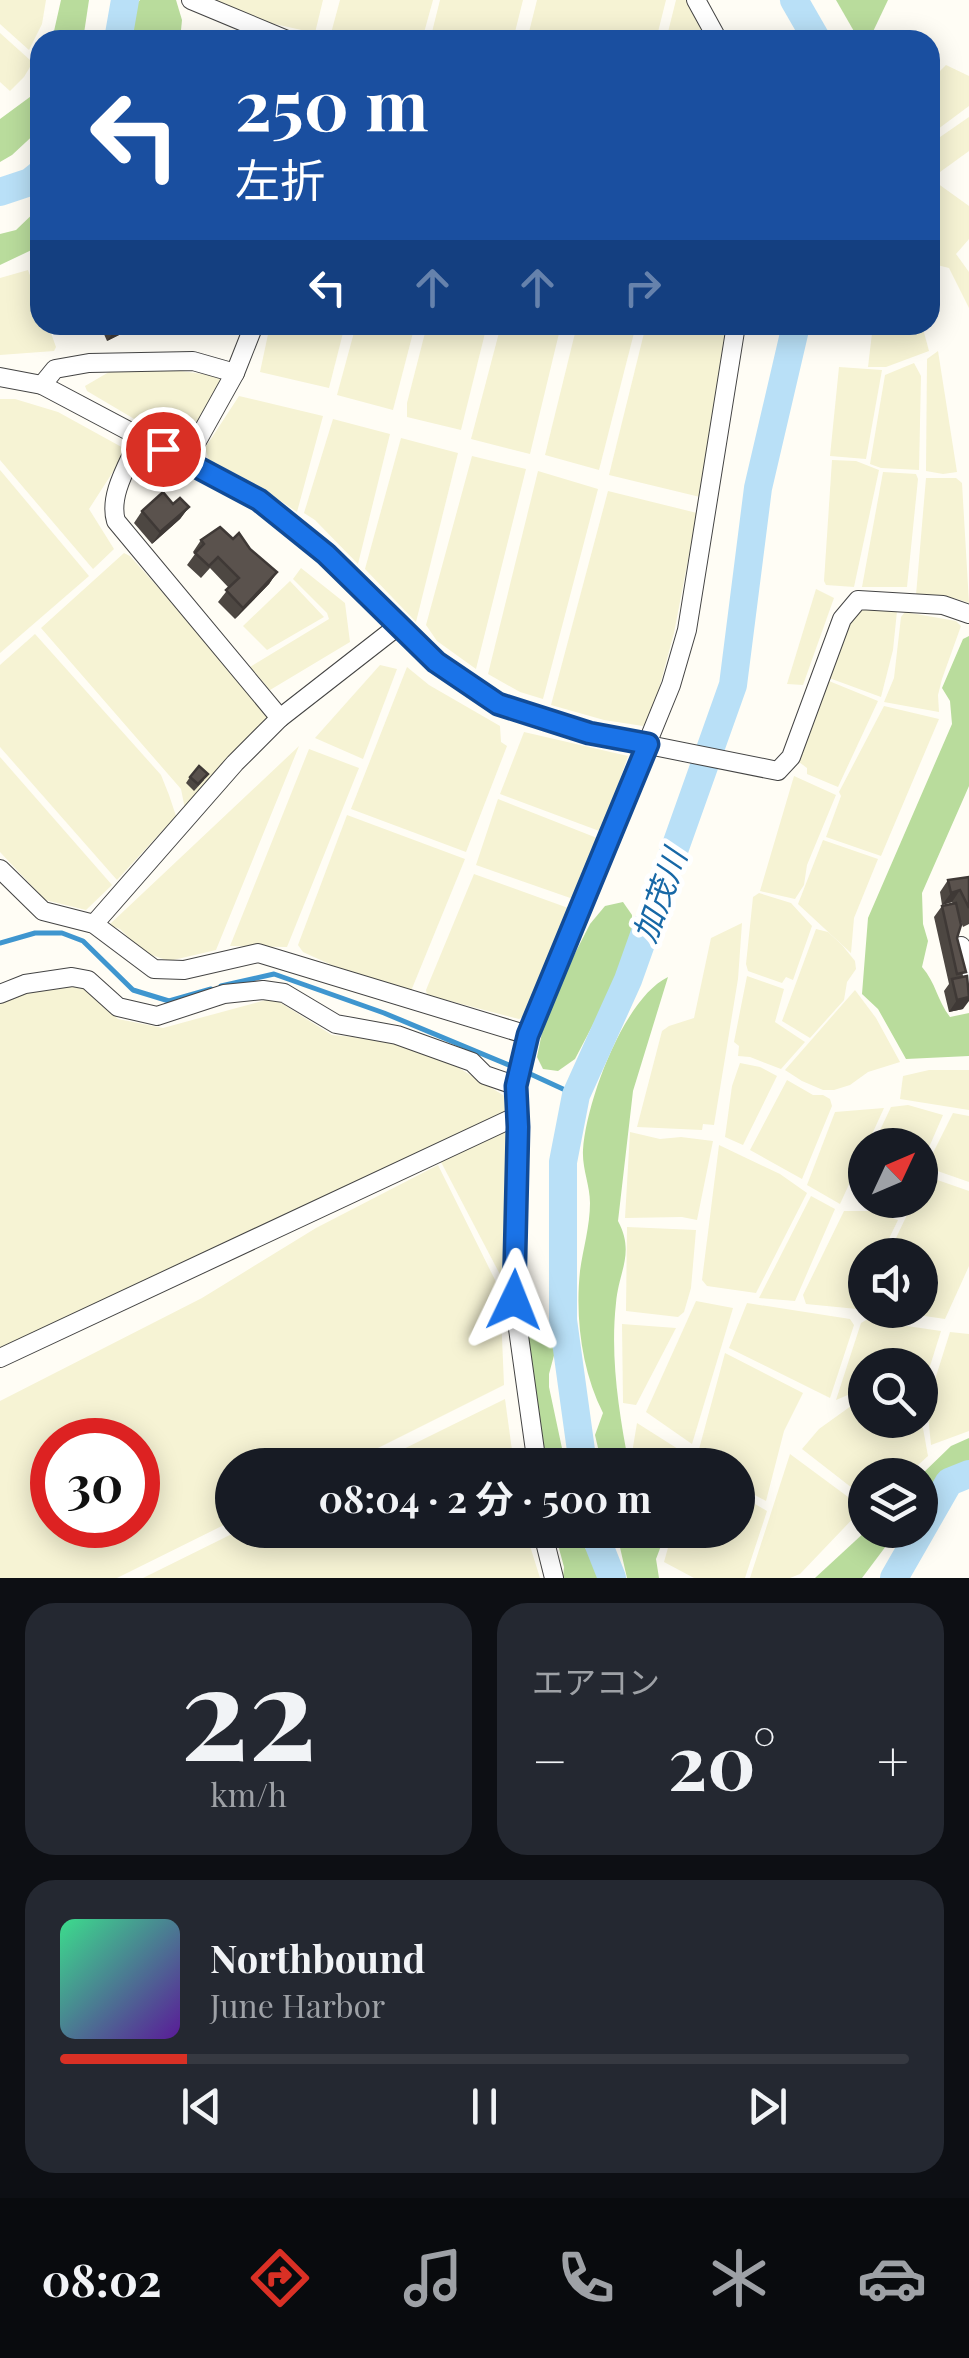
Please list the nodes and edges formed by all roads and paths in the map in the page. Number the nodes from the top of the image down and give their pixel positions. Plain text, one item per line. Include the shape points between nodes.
1 (191, 0) edge
2 (696, 0) edge
3 (263, 30) edge
4 (712, 30) edge
5 (250, 335) edge
6 (734, 335) edge
7 (236, 373) junction
8 (0, 377) edge
9 (42, 386) junction
10 (140, 437) junction
11 (186, 462) junction
12 (969, 614) edge
13 (398, 626) junction
14 (280, 718) junction
15 (648, 744) junction
16 (0, 870) edge
17 (94, 924) junction
18 (961, 946) edge
19 (969, 977) edge
20 (0, 994) edge
21 (528, 1035) junction
22 (518, 1081) junction
23 (518, 1115) junction
24 (0, 1358) edge
25 (535, 1448) edge
26 (546, 1548) edge
27 (554, 1578) edge

1 - 3 street
2 - 4 street
5 - 7 street
6 - 15 street via 687,630
7 - 9 street via 193,360 89,363 54,369
7 - 11 street
8 - 9 street
9 - 10 street
10 - 11 street
10 - 14 street via 115,497 116,521
11 - 13 street via 259,500
12 - 15 street via 944,605 858,600 848,608 791,757 778,771
13 - 14 street
13 - 15 street via 436,662 498,704
14 - 17 street
15 - 21 street
16 - 17 street via 42,911
17 - 21 street via 154,969 184,970 258,953
18 - 19 street
20 - 22 street via 72,977 88,980 118,1007 157,1016 224,994 274,992 336,1024 396,1036 472,1062 485,1075
21 - 22 street
22 - 23 street
23 - 24 street
23 - 25 street via 514,1300
26 - 27 street

